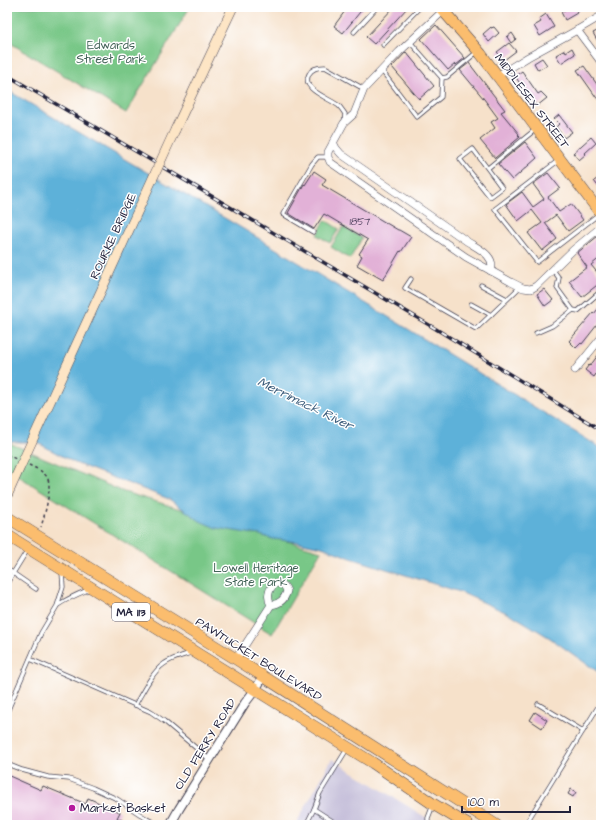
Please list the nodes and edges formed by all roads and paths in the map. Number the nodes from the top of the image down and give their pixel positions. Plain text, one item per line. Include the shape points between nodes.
1 (233, 7) edge
2 (377, 7) edge
3 (420, 7) edge
4 (442, 9) edge
5 (601, 16) edge
6 (577, 30) junction
7 (354, 32) dead end
8 (410, 42) junction
9 (383, 45) dead end
10 (478, 51) junction
11 (601, 62) edge
12 (381, 70) junction
13 (497, 76) junction
14 (442, 78) junction
15 (364, 89) junction
16 (344, 123) junction
17 (536, 128) junction
18 (333, 142) junction
19 (328, 157) junction
20 (559, 159) junction
21 (488, 168) junction
22 (600, 212) edge
23 (601, 228) edge
24 (313, 232) dead end
25 (553, 270) junction
26 (491, 271) junction
27 (411, 278) dead end
28 (481, 285) dead end
29 (520, 287) junction
30 (601, 291) edge
31 (507, 299) junction
32 (471, 304) dead end
33 (573, 310) junction
34 (491, 315) junction
35 (536, 333) dead end
36 (601, 338) edge
37 (575, 370) dead end
38 (7, 455) edge
39 (21, 463) junction
40 (16, 476) junction
41 (7, 482) edge
42 (7, 496) edge
43 (7, 517) edge
44 (7, 535) edge
45 (39, 537) junction
46 (29, 548) junction
47 (62, 569) junction
48 (7, 570) edge
49 (13, 574) junction
50 (7, 583) edge
51 (92, 588) junction
52 (36, 589) dead end
53 (272, 605) dead end
54 (57, 606) junction
55 (194, 652) junction
56 (30, 659) junction
57 (236, 659) junction
58 (263, 677) junction
59 (255, 690) junction
60 (601, 702) edge
61 (136, 704) junction
62 (538, 704) dead end
63 (7, 712) edge
64 (583, 731) junction
65 (348, 748) junction
66 (210, 760) junction
67 (7, 764) edge
68 (433, 804) junction
69 (314, 809) junction
70 (159, 825) edge
71 (170, 825) edge
72 (306, 825) edge
73 (337, 825) edge
74 (428, 825) edge
75 (468, 825) edge
76 (496, 825) edge
77 (525, 825) edge

1 - 39 main road, ROURKE BRIDGE, bridge
2 - 7 lane
3 - 9 lane
4 - 8 street
4 - 10 main road, MIDDLESEX STREET
5 - 6 street
6 - 11 street
6 - 13 street
8 - 12 street
8 - 14 lane
10 - 13 main road, MIDDLESEX STREET
10 - 14 lane via 447,77
12 - 14 lane via 417,117 441,97
12 - 15 street
13 - 17 main road, MIDDLESEX STREET
15 - 16 street via 354,114
15 - 16 lane via 326,67 314,68 310,72 308,83 311,88 339,106 345,114
16 - 18 street
17 - 20 main road, MIDDLESEX STREET
17 - 21 lane
18 - 19 street
18 - 26 street via 341,154 485,252 492,261
19 - 24 lane via 318,157 312,164 283,214
19 - 26 street via 339,169 466,257
20 - 22 main road, MIDDLESEX STREET
20 - 22 lane via 495,209 537,262
21 - 21 lane via 473,149 460,159 490,197 502,188
23 - 25 street
25 - 29 street via 531,289
25 - 33 lane via 559,278 558,288
26 - 29 street
27 - 34 lane via 406,288 476,329
28 - 31 lane
29 - 31 lane
30 - 33 lane via 578,311
31 - 34 lane
32 - 34 lane
33 - 35 lane via 552,326
36 - 37 street
38 - 39 path
39 - 40 main road, ROURKE BRIDGE
39 - 45 path via 40,470 48,479 46,512
40 - 41 main road
40 - 42 main road, ROURKE BRIDGE
43 - 45 main road, PAWTUCKET BOULEVARD / MA 113
44 - 46 main road, MA 113
45 - 57 main road, PAWTUCKET BOULEVARD / MA 113
46 - 47 main road, MA 113
46 - 49 lane
47 - 51 main road, MA 113
47 - 54 lane via 63,587
48 - 49 lane
49 - 50 lane
49 - 52 lane
51 - 54 lane
51 - 55 main road, MA 113
53 - 57 street
54 - 56 lane
55 - 59 main road, MA 113
55 - 61 lane via 164,664 154,673
56 - 61 lane
56 - 63 lane
57 - 58 main road, PAWTUCKET BOULEVARD / MA 113
58 - 59 street, OLD FERRY ROAD
58 - 76 main road, PAWTUCKET BOULEVARD / MA 113
59 - 65 main road, MA 113
59 - 66 street, OLD FERRY ROAD
60 - 64 lane
61 - 66 lane via 164,720
62 - 64 lane
64 - 77 lane
65 - 68 main road, MA 113
65 - 69 lane via 320,793
66 - 71 street, OLD FERRY ROAD
67 - 70 lane via 48,777 69,779 93,788 117,799
68 - 74 lane
68 - 75 main road, MA 113
69 - 72 lane
69 - 73 lane

